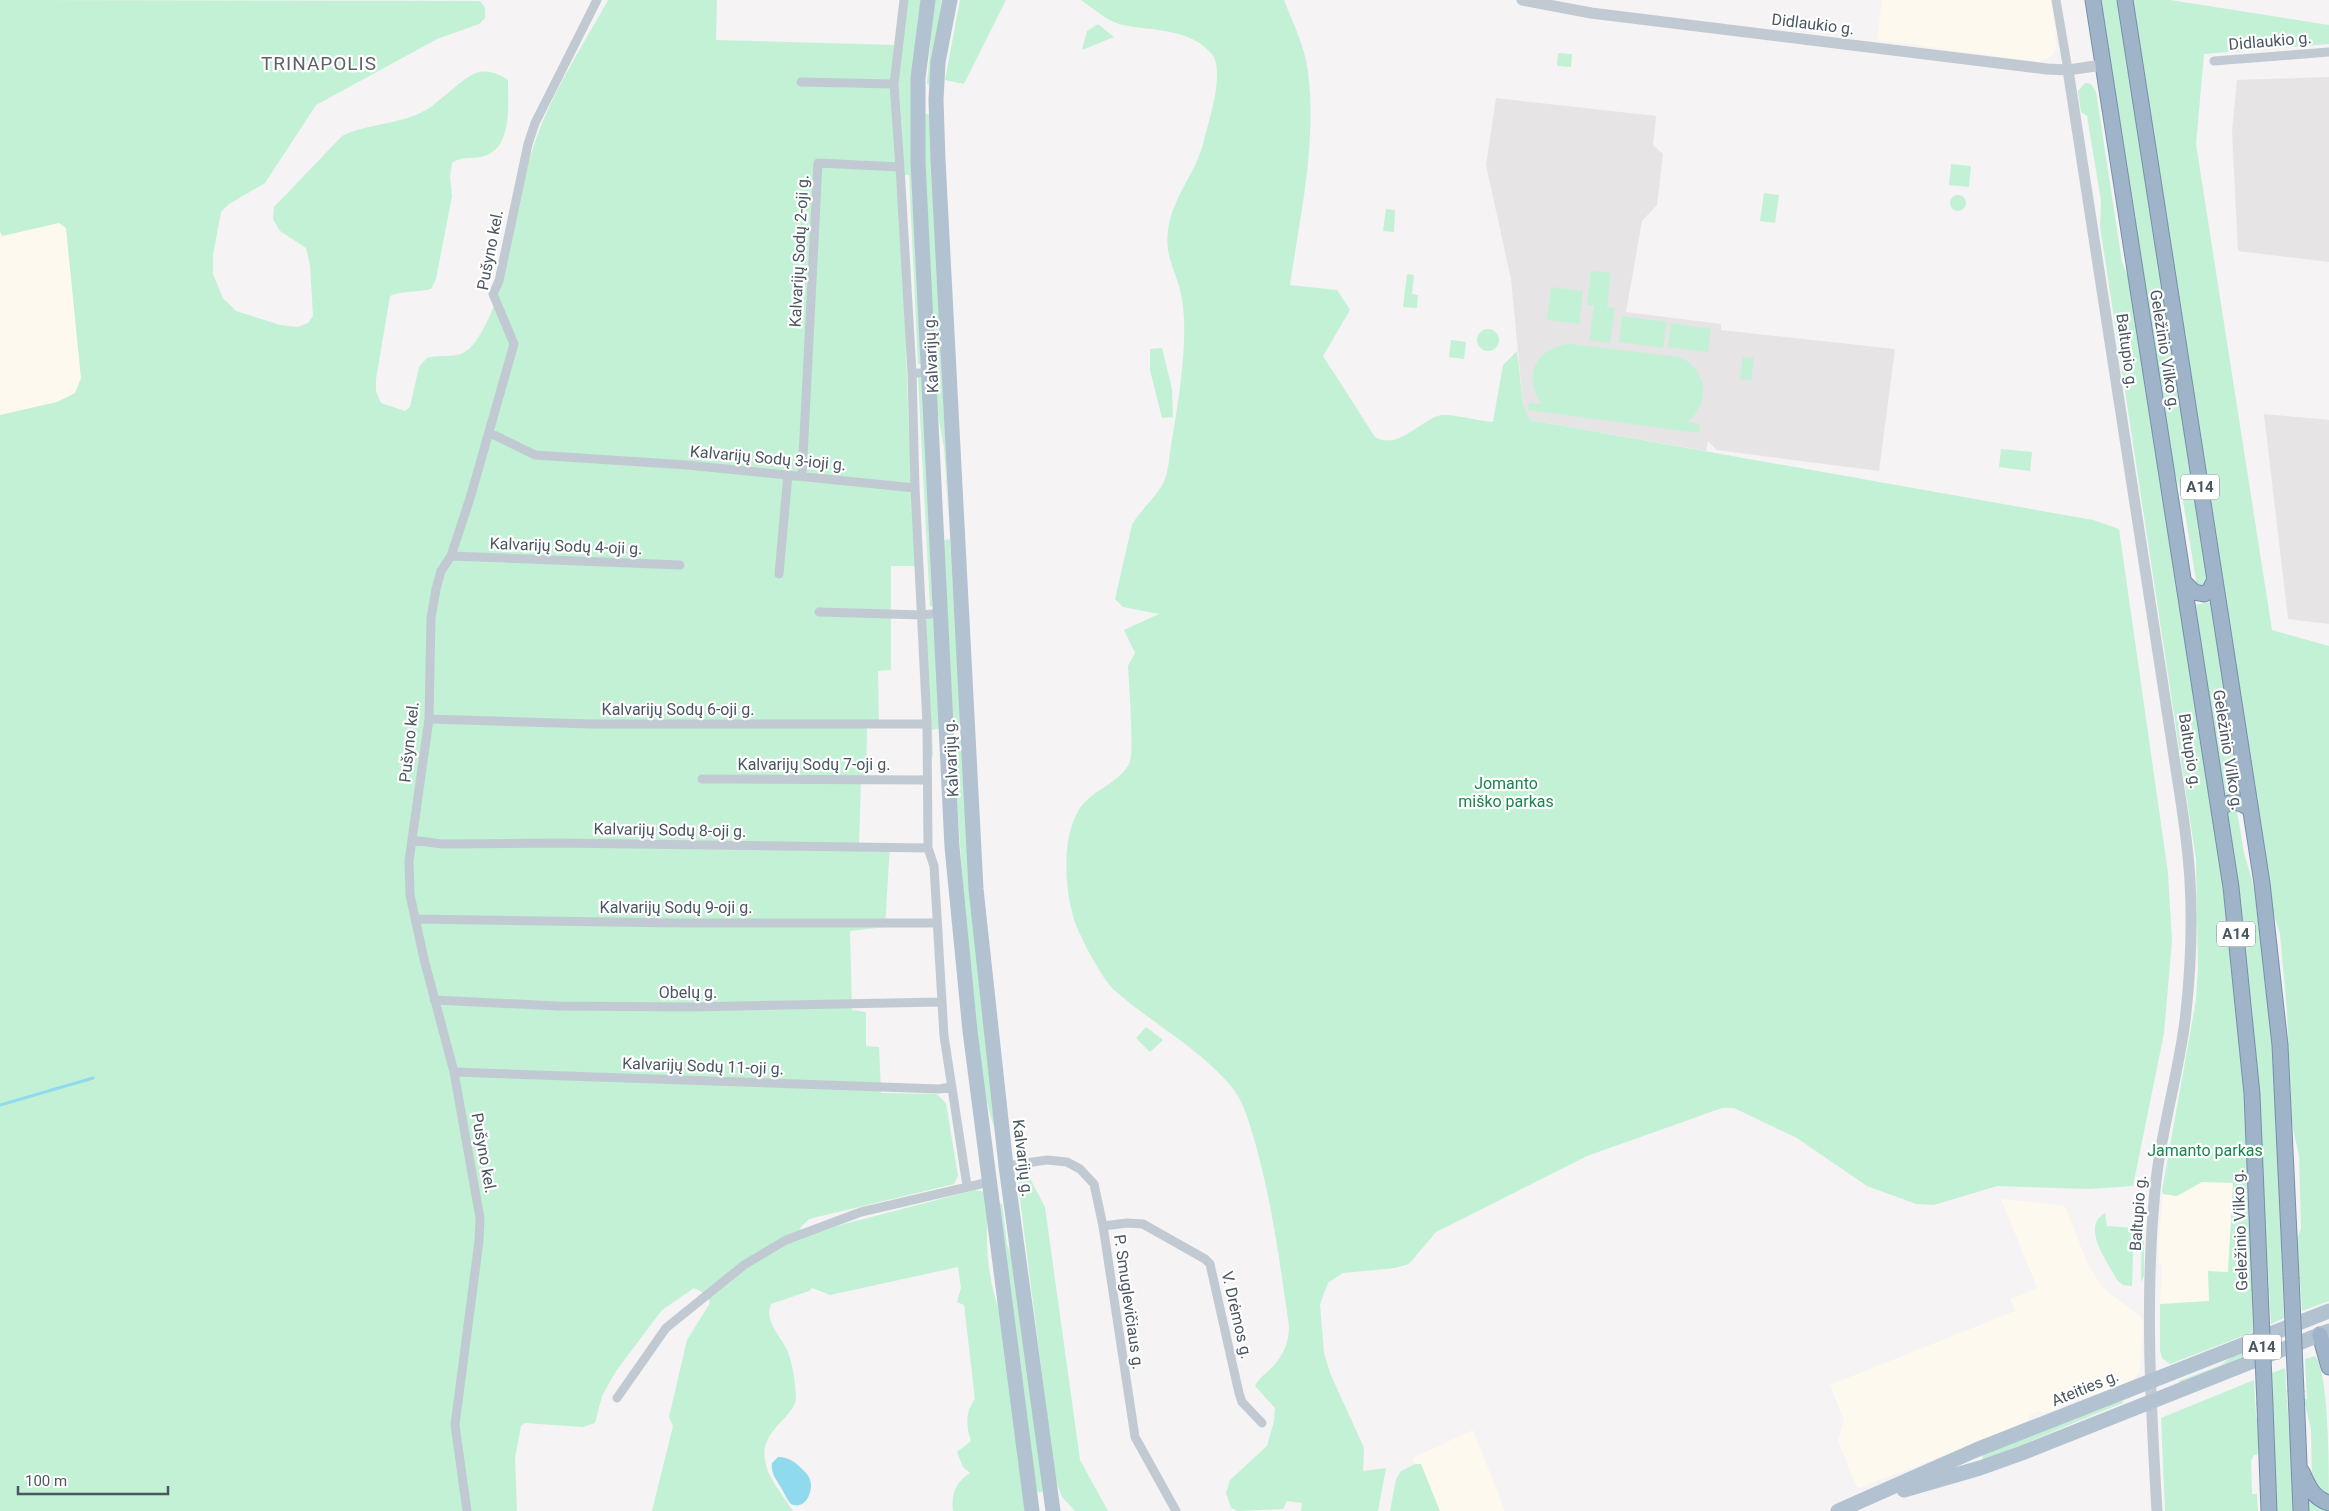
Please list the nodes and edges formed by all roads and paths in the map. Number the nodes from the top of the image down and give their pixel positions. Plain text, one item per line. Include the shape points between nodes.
1 (904, 0) edge
2 (928, 0) edge
3 (950, 0) edge
4 (1522, 0) edge
5 (2056, 0) edge
6 (2093, 0) edge
7 (2125, 0) edge
8 (593, 1) edge
9 (2329, 52) edge
10 (2214, 62) dead end
11 (2102, 65) junction
12 (2068, 70) junction
13 (801, 82) dead end
14 (894, 84) junction
15 (936, 100) junction
16 (917, 101) junction
17 (900, 168) junction
18 (912, 373) junction
19 (929, 373) junction
20 (490, 433) junction
21 (788, 474) junction
22 (802, 476) junction
23 (915, 488) junction
24 (937, 536) junction
25 (957, 536) junction
26 (450, 556) junction
27 (680, 565) dead end
28 (779, 574) dead end
29 (2215, 580) junction
30 (2184, 582) junction
31 (818, 612) dead end
32 (941, 613) junction
33 (922, 615) junction
34 (429, 719) junction
35 (927, 724) junction
36 (702, 779) dead end
37 (926, 780) junction
38 (2249, 808) junction
39 (2219, 811) junction
40 (412, 840) junction
41 (928, 848) junction
42 (416, 919) junction
43 (936, 923) junction
44 (434, 1000) junction
45 (941, 1002) junction
46 (454, 1072) junction
47 (950, 1087) junction
48 (1006, 1166) junction
49 (988, 1175) junction
50 (967, 1186) junction
51 (1103, 1226) junction
52 (2323, 1313) edge
53 (2324, 1333) edge
54 (2329, 1367) edge
55 (2150, 1381) junction
56 (617, 1398) dead end
57 (2150, 1401) junction
58 (1262, 1423) dead end
59 (1976, 1450) junction
60 (2299, 1463) junction
61 (1980, 1468) junction
62 (2329, 1503) edge
63 (1857, 1504) junction
64 (467, 1511) edge
65 (1032, 1511) edge
66 (1053, 1511) edge
67 (1176, 1511) edge
68 (1838, 1511) edge
69 (2157, 1511) edge
70 (2269, 1511) edge
71 (2301, 1511) edge

1 - 14 street
2 - 16 main road, Kalvarijų g. via 919,58
3 - 15 main road, Kalvarijų g. via 938,62
4 - 12 street, Didlaukio g. via 1599,14
5 - 12 street, Baltupio g.
6 - 11 highway, Geležinio Vilko g. / A14
7 - 29 highway, Geležinio Vilko g. / A14
8 - 20 street, Pušyno kel. via 528,144 499,281 493,294 514,344
9 - 10 street, Didlaukio g.
11 - 12 street, Didlaukio g.
11 - 30 highway, Geležinio Vilko g. / A14
12 - 55 street, Baltupio g. via 2173,747 2190,884 2191,929 2185,1022 2154,1203
13 - 14 street
14 - 17 street
15 - 16 main road
15 - 25 main road, Kalvarijų g.
16 - 19 main road, Kalvarijų g.
17 - 18 street
17 - 22 street, Kalvarijų Sodų 2-oji g. via 818,163
18 - 19 street
18 - 23 street
19 - 24 main road, Kalvarijų g.
20 - 21 street, Kalvarijų Sodų 3-ioji g. via 534,455
20 - 26 street, Pušyno kel.
21 - 22 street, Kalvarijų Sodų 3-ioji g.
21 - 28 street
22 - 23 street, Kalvarijų Sodų 3-ioji g.
23 - 33 street
24 - 25 main road
24 - 32 main road, Kalvarijų g.
25 - 48 main road, Kalvarijų g. via 976,889
26 - 27 street, Kalvarijų Sodų 4-oji g.
26 - 34 street, Pušyno kel. via 441,571 431,618
29 - 30 highway via 2204,594 2194,592
29 - 38 highway, Geležinio Vilko g. / A14
30 - 39 highway, Geležinio Vilko g. / A14
31 - 33 street
32 - 33 street
32 - 49 main road, Kalvarijų g. via 953,856
33 - 35 street
34 - 35 street, Kalvarijų Sodų 6-oji g. via 533,723
34 - 40 street, Pušyno kel.
35 - 37 street
36 - 37 street, Kalvarijų Sodų 7-oji g.
37 - 41 street
38 - 39 highway via 2232,802
38 - 60 highway, Geležinio Vilko g. / A14, bridge via 2262,883 2280,1045
39 - 70 highway, Geležinio Vilko g. / A14, bridge via 2242,981 2252,1094
40 - 41 street, Kalvarijų Sodų 8-oji g. via 442,844
40 - 42 street, Pušyno kel. via 410,895
41 - 43 street via 934,866
42 - 43 street, Kalvarijų Sodų 9-oji g.
42 - 44 street, Pušyno kel.
43 - 45 street
44 - 45 street, Obelų g. via 558,1006 691,1007
44 - 46 street, Pušyno kel.
45 - 47 street
46 - 47 street, Kalvarijų Sodų 11-oji g.
46 - 64 street, Pušyno kel. via 480,1218 480,1241 455,1425
47 - 50 street
48 - 49 main road
48 - 51 street, P. Smuglevičiaus g. via 1047,1160 1067,1162 1080,1169 1094,1184
48 - 66 main road, Kalvarijų g.
49 - 50 street
49 - 65 main road, Kalvarijų g.
50 - 56 street via 861,1212 786,1240 744,1264 666,1328
51 - 58 street, V. Drėmos g. via 1127,1222 1143,1224 1210,1264 1239,1393 1242,1402
51 - 67 street, P. Smuglevičiaus g. via 1135,1437
52 - 53 main road
52 - 55 main road, Ateities g.
53 - 54 highway
53 - 57 main road, Ateities g.
55 - 57 street, Baltupio g.
55 - 59 main road, Ateities g.
57 - 61 main road, Ateities g.
57 - 69 street, Baltupio g.
59 - 61 main road
59 - 63 main road, Ateities g.
60 - 62 highway via 2310,1491
60 - 71 highway, Geležinio Vilko g. / A14
61 - 63 main road, Ateities g.
63 - 68 main road, Ateities g.

